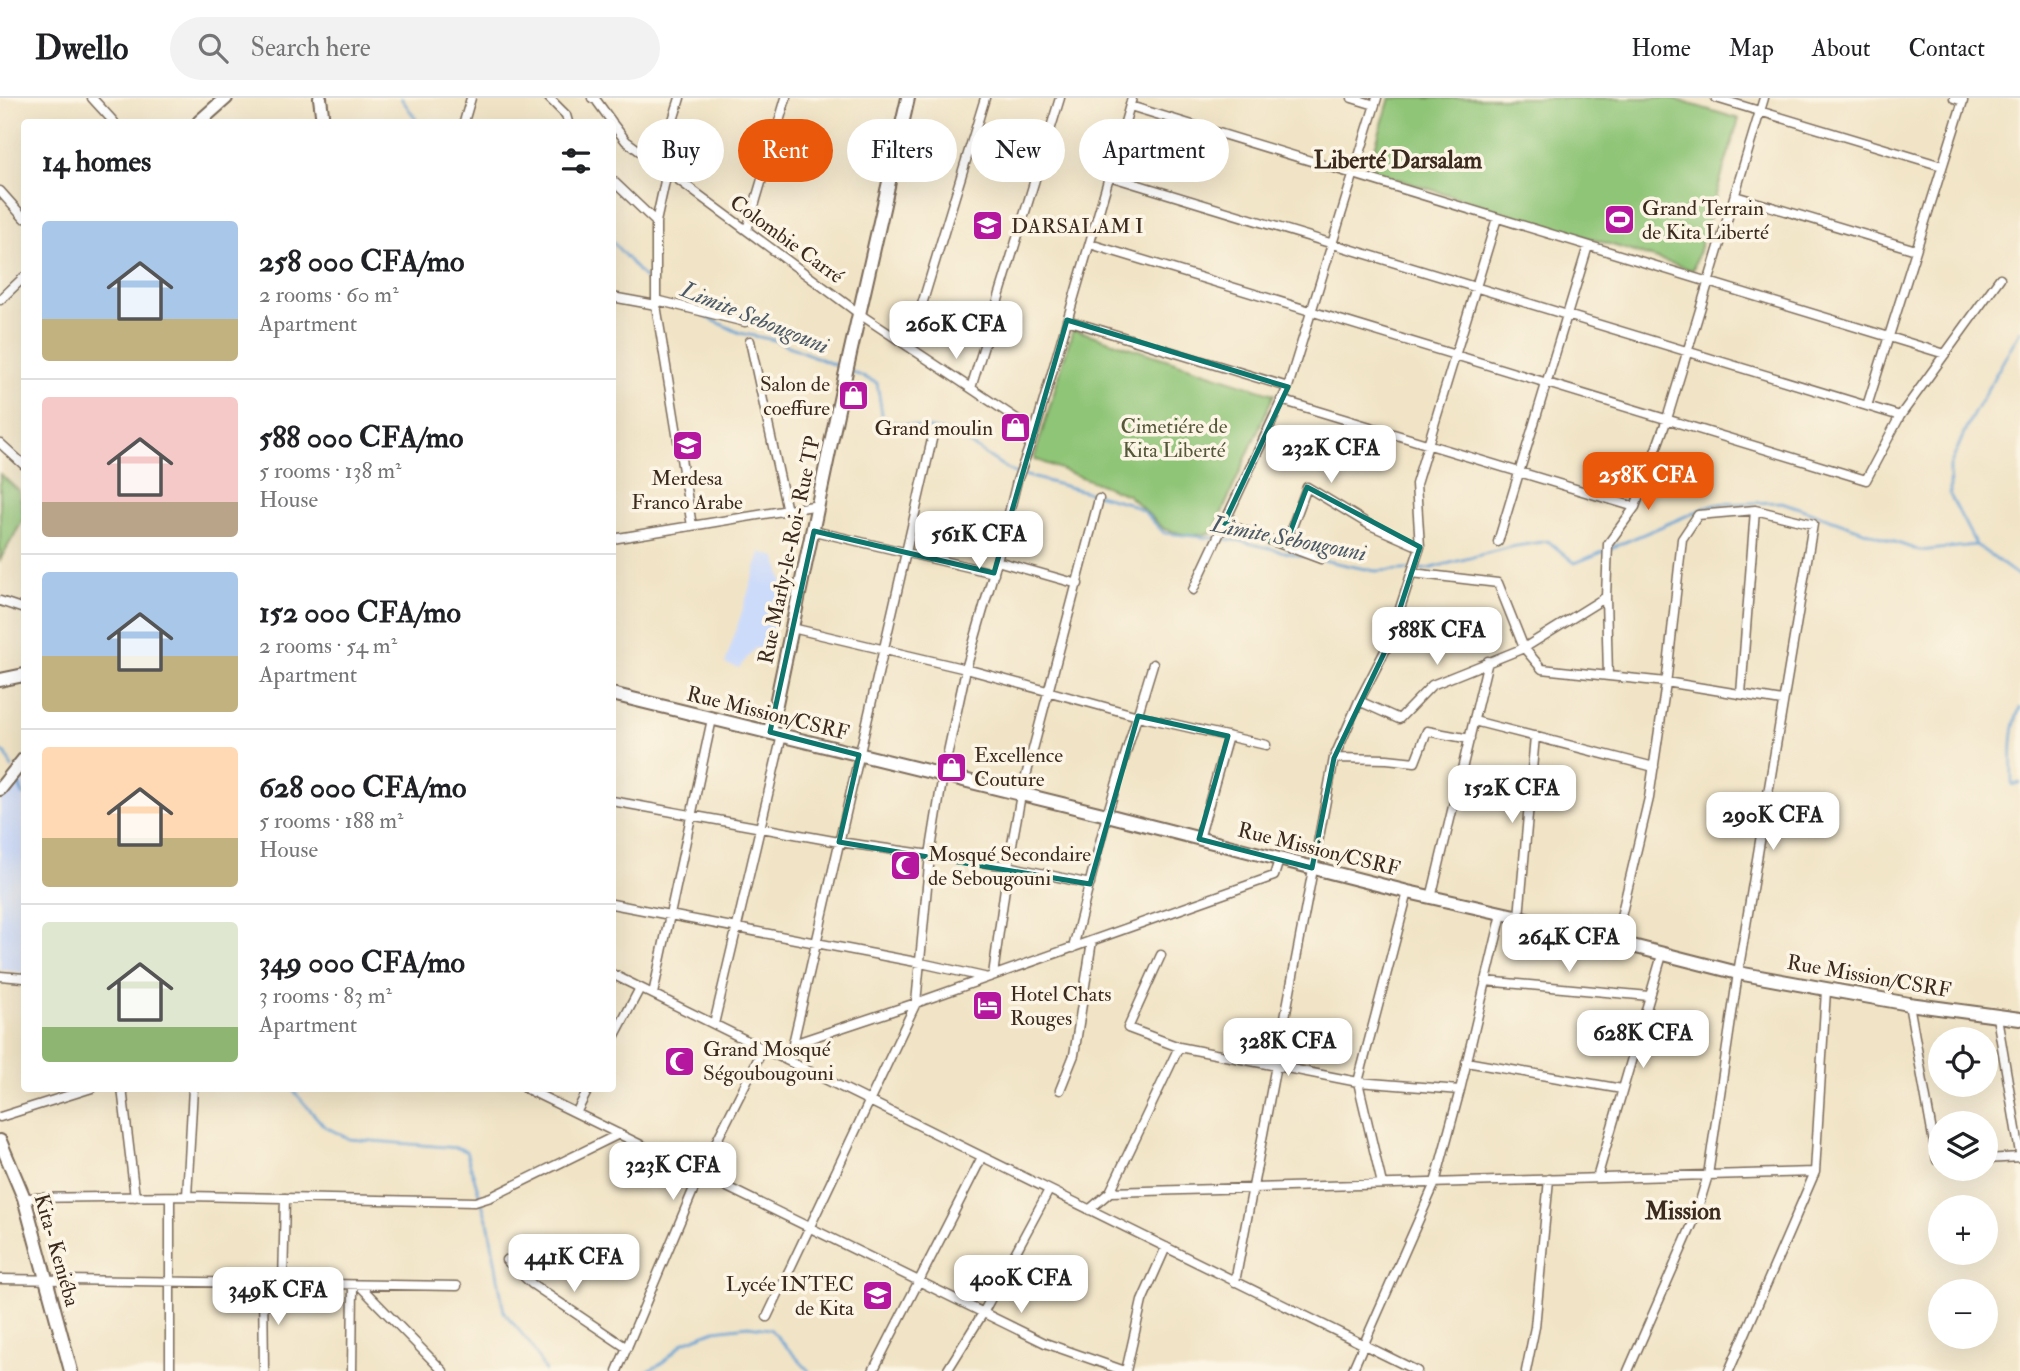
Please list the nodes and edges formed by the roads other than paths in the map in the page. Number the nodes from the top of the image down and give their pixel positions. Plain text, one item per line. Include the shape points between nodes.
1 (92, 98) edge
2 (226, 98) edge
3 (320, 98) edge
4 (471, 98) edge
5 (549, 98) edge
6 (592, 98) edge
7 (680, 98) edge
8 (786, 98) edge
9 (908, 98) edge
10 (985, 98) edge
11 (1060, 98) edge
12 (1352, 98) edge
13 (1716, 98) edge
14 (1764, 98) edge
15 (1954, 98) edge
16 (1376, 101) edge
17 (1131, 102) edge
18 (1760, 111) junction
19 (111, 119) edge
20 (202, 119) edge
21 (323, 119) edge
22 (465, 119) edge
23 (567, 119) edge
24 (609, 119) edge
25 (673, 119) edge
26 (1126, 119) edge
27 (616, 128) edge
28 (637, 149) edge
29 (1942, 166) junction
30 (1353, 174) junction
31 (665, 182) edge
32 (681, 182) edge
33 (1107, 182) edge
34 (1129, 182) edge
35 (616, 184) edge
36 (0, 191) edge
37 (1734, 196) junction
38 (21, 215) edge
39 (1497, 218) junction
40 (656, 222) junction
41 (747, 230) junction
42 (1090, 244) junction
43 (1332, 244) junction
44 (1588, 246) junction
45 (1916, 250) junction
46 (2000, 278) dead end
47 (21, 280) edge
48 (1709, 282) junction
49 (1476, 288) junction
50 (616, 298) edge
51 (0, 300) edge
52 (656, 303) junction
53 (1311, 311) junction
54 (861, 315) junction
55 (1567, 315) junction
56 (1067, 320) junction
57 (745, 322) dead end
58 (1889, 337) junction
59 (750, 341) dead end
60 (909, 347) junction
61 (1688, 352) junction
62 (1945, 354) junction
63 (1455, 355) junction
64 (1546, 383) junction
65 (1288, 387) junction
66 (971, 388) junction
67 (1281, 400) junction
68 (1867, 406) junction
69 (1900, 416) junction
70 (1667, 419) junction
71 (1035, 431) junction
72 (933, 435) dead end
73 (0, 443) edge
74 (1428, 444) junction
75 (21, 462) edge
76 (1519, 472) junction
77 (1099, 499) dead end
78 (819, 505) junction
79 (1635, 507) junction
80 (1755, 510) junction
81 (787, 511) junction
82 (1224, 523) junction
83 (692, 526) junction
84 (814, 531) junction
85 (616, 538) edge
86 (1498, 542) dead end
87 (1285, 546) junction
88 (1420, 547) junction
89 (906, 552) junction
90 (1321, 559) dead end
91 (997, 561) junction
92 (994, 573) junction
93 (1412, 573) junction
94 (1078, 584) junction
95 (1193, 590) dead end
96 (1606, 597) junction
97 (0, 601) edge
98 (21, 608) edge
99 (793, 628) junction
100 (1524, 648) junction
101 (883, 649) junction
102 (1488, 661) junction
103 (1153, 664) dead end
104 (966, 669) junction
105 (21, 676) edge
106 (1608, 676) junction
107 (0, 680) edge
108 (1666, 682) junction
109 (1051, 691) junction
110 (1741, 694) junction
111 (616, 695) edge
112 (1359, 701) junction
113 (1782, 701) junction
114 (1138, 716) junction
115 (712, 719) junction
116 (1474, 721) junction
117 (776, 733) junction
118 (1228, 736) junction
119 (1535, 736) junction
120 (1469, 739) junction
121 (1266, 745) dead end
122 (859, 755) junction
123 (1334, 758) junction
124 (21, 763) edge
125 (1654, 767) junction
126 (943, 775) junction
127 (4, 784) edge
128 (1021, 795) junction
129 (616, 802) edge
130 (692, 814) junction
131 (1107, 815) junction
132 (760, 826) junction
133 (1199, 838) junction
134 (839, 842) junction
135 (930, 855) junction
136 (1279, 860) junction
137 (1008, 866) junction
138 (1312, 868) junction
139 (1090, 884) junction
140 (1408, 892) junction
141 (1431, 898) junction
142 (616, 905) edge
143 (1502, 914) junction
144 (670, 916) junction
145 (1519, 917) junction
146 (736, 929) junction
147 (1092, 941) junction
148 (1615, 942) junction
149 (816, 944) junction
150 (1073, 948) junction
151 (1161, 955) dead end
152 (1662, 955) junction
153 (920, 963) junction
154 (1738, 973) junction
155 (0, 976) edge
156 (616, 976) edge
157 (989, 976) junction
158 (21, 978) edge
159 (1486, 981) junction
160 (640, 988) junction
161 (1826, 990) junction
162 (653, 995) junction
163 (1649, 996) junction
164 (916, 1003) junction
165 (1909, 1004) junction
166 (1997, 1017) junction
167 (2020, 1020) edge
168 (714, 1024) junction
169 (616, 1033) edge
170 (793, 1044) junction
171 (1179, 1047) junction
172 (763, 1049) junction
173 (789, 1061) junction
174 (1466, 1062) junction
175 (1275, 1066) junction
176 (1358, 1082) junction
177 (1622, 1089) junction
178 (1060, 1090) dead end
179 (1460, 1090) junction
180 (79, 1092) edge
181 (122, 1092) edge
182 (193, 1092) edge
183 (533, 1092) edge
184 (587, 1092) edge
185 (870, 1101) junction
186 (1928, 1111) edge
187 (576, 1113) junction
188 (0, 1117) edge
189 (619, 1134) junction
190 (0, 1141) edge
191 (2020, 1155) edge
192 (982, 1157) junction
193 (1998, 1157) edge
194 (1815, 1172) junction
195 (701, 1174) junction
196 (1708, 1175) junction
197 (1597, 1178) junction
198 (1549, 1179) junction
199 (1435, 1182) junction
200 (1382, 1184) junction
201 (1254, 1188) junction
202 (1049, 1190) junction
203 (1110, 1192) junction
204 (187, 1196) junction
205 (135, 1197) junction
206 (170, 1197) junction
207 (24, 1198) junction
208 (285, 1198) junction
209 (1089, 1210) junction
210 (810, 1228) junction
211 (1166, 1247) junction
212 (506, 1260) dead end
213 (0, 1279) edge
214 (46, 1280) junction
215 (919, 1281) junction
216 (170, 1282) junction
217 (1235, 1282) junction
218 (263, 1283) junction
219 (283, 1283) junction
220 (356, 1285) junction
221 (457, 1286) dead end
222 (983, 1312) junction
223 (767, 1317) dead end
224 (1365, 1346) junction
225 (627, 1348) junction
226 (71, 1371) edge
227 (170, 1371) edge
228 (264, 1371) edge
229 (352, 1371) edge
230 (443, 1371) edge
231 (617, 1371) edge
232 (873, 1371) edge
233 (947, 1371) edge
234 (1125, 1371) edge
235 (1352, 1371) edge
236 (1417, 1371) edge
237 (1526, 1371) edge
238 (1628, 1371) edge
239 (1729, 1371) edge

1 - 19 street
2 - 20 main road
3 - 21 main road
4 - 22 street
5 - 23 street
6 - 24 street, Colombie Carré
7 - 25 street
8 - 41 street
9 - 54 main road
10 - 60 street
11 - 66 street
12 - 16 street
13 - 18 street
14 - 18 street
15 - 29 street via 1963,101
16 - 30 street
17 - 26 street
17 - 30 street
18 - 29 street
18 - 37 street
27 - 28 street, Colombie Carré
29 - 45 street
30 - 39 street
30 - 43 street
31 - 40 street
32 - 41 street, Colombie Carré
33 - 42 street
34 - 43 street
35 - 40 street
36 - 38 street
37 - 45 street
37 - 48 street
39 - 44 street
39 - 49 street
40 - 52 street
41 - 54 street, Colombie Carré
42 - 53 street
42 - 56 street
43 - 49 street
43 - 53 street
44 - 48 street
44 - 55 street
45 - 58 street
46 - 62 street
47 - 51 street
48 - 58 street
48 - 61 street
49 - 55 street
49 - 63 street
50 - 52 street
52 - 57 street
52 - 83 street
53 - 63 street
53 - 65 street
54 - 60 street, Colombie Carré
54 - 78 main road, Rue Marly-le-Roi- Rue TP
55 - 61 street
55 - 64 street
56 - 65 street
56 - 71 street
58 - 62 street
58 - 68 street
59 - 81 street
60 - 66 street, Colombie Carré
61 - 68 street
61 - 70 street
62 - 69 street
63 - 64 street
63 - 74 street
64 - 70 street
64 - 76 street
65 - 67 street
66 - 71 street, Colombie Carré
67 - 74 street
67 - 82 street
68 - 69 street
69 - 70 street via 1866,480
70 - 79 street
71 - 91 street
72 - 89 street
73 - 75 street
74 - 76 street
74 - 88 street via 1416,484
76 - 79 street
76 - 86 street
77 - 94 street
78 - 81 street
78 - 84 main road, Rue Marly-le-Roi- Rue TP
79 - 96 street via 1608,544
80 - 108 street via 1698,515 1682,539
80 - 110 street
80 - 113 street via 1813,524
81 - 83 street
82 - 87 street
82 - 95 street
83 - 85 street
84 - 89 street
84 - 99 main road, Rue Marly-le-Roi- Rue TP
87 - 88 street via 1307,487 1370,525
87 - 90 street
88 - 93 street
89 - 92 street
89 - 101 street
91 - 92 street
91 - 94 street
92 - 104 street
93 - 100 street via 1498,583
93 - 112 street via 1388,645
94 - 109 street
96 - 100 street
96 - 106 street
97 - 98 street
99 - 101 street
99 - 117 main road, Rue Marly-le-Roi- Rue TP
100 - 102 street
100 - 106 street via 1542,669
101 - 104 street
101 - 122 street
102 - 112 street via 1432,685 1399,719
102 - 116 street
103 - 114 street
104 - 109 street
104 - 126 street
105 - 107 main road
106 - 108 street
108 - 110 street
108 - 125 street
109 - 114 street
109 - 128 street
110 - 113 street
111 - 115 main road, Rue Mission/CSRF
112 - 123 street
113 - 154 street
114 - 118 street
114 - 131 street
115 - 117 main road, Rue Mission/CSRF
115 - 130 street
116 - 119 street
116 - 120 street
117 - 122 main road, Rue Mission/CSRF
117 - 132 street
118 - 121 street
118 - 133 street
119 - 125 street
119 - 145 street
120 - 123 street via 1427,730 1415,762
120 - 141 street
122 - 126 main road, Rue Mission/CSRF
122 - 134 street
123 - 138 street
124 - 127 main road
125 - 148 street
126 - 128 main road, Rue Mission/CSRF
126 - 135 street
128 - 131 main road, Rue Mission/CSRF
128 - 137 street
129 - 130 street
130 - 132 street
130 - 144 street
131 - 133 main road, Rue Mission/CSRF
131 - 139 street
132 - 134 street
132 - 146 street
133 - 136 main road, Rue Mission/CSRF
134 - 135 street
134 - 149 street
135 - 137 street
135 - 153 street
136 - 138 main road, Rue Mission/CSRF
136 - 147 street via 1274,876
137 - 139 street
137 - 157 street
138 - 140 main road, Rue Mission/CSRF
138 - 175 street
139 - 150 street
140 - 141 main road, Rue Mission/CSRF
140 - 176 street
141 - 143 main road, Rue Mission/CSRF
142 - 144 street
143 - 145 main road, Rue Mission/CSRF
143 - 159 street
144 - 146 street
144 - 162 street
145 - 148 main road, Rue Mission/CSRF
146 - 149 street
146 - 168 street
147 - 150 street
147 - 178 street via 1074,1055
148 - 152 main road, Rue Mission/CSRF
149 - 153 street
149 - 170 street
150 - 157 street
151 - 171 street via 1128,1028
152 - 154 main road, Rue Mission/CSRF
152 - 163 street
153 - 157 street
153 - 164 street
154 - 161 main road, Rue Mission/CSRF
154 - 196 street
155 - 158 street
156 - 160 street
157 - 164 street
159 - 163 street
159 - 174 street
160 - 162 street
160 - 169 street
161 - 165 main road, Rue Mission/CSRF
161 - 194 street
162 - 168 street
163 - 177 street
164 - 170 street
164 - 185 street
165 - 166 main road, Rue Mission/CSRF
165 - 186 street
166 - 167 main road, Rue Mission/CSRF
166 - 191 street
168 - 172 street
170 - 173 street
171 - 175 street
171 - 203 street
172 - 173 street
172 - 195 street
173 - 185 street
174 - 177 street
174 - 179 street
175 - 176 street
175 - 201 street
176 - 179 street
176 - 200 street
177 - 197 street
179 - 199 street
180 - 188 street
181 - 205 street
182 - 204 street
183 - 187 street
184 - 187 street
185 - 192 street
185 - 210 street
187 - 189 street
189 - 195 street
189 - 208 street via 475,1202
190 - 207 main road, Kita- Keniéba
191 - 193 street
192 - 202 street
192 - 215 street
194 - 196 street
194 - 239 street
195 - 210 street
195 - 225 street
196 - 197 street
196 - 238 street via 1695,1218
197 - 198 street
198 - 199 street
198 - 237 street via 1535,1327
199 - 200 street
199 - 224 street
200 - 201 street
201 - 203 street
201 - 217 street
202 - 209 street
202 - 222 street
203 - 209 street
204 - 206 street
204 - 208 street
205 - 206 street
205 - 207 street
206 - 216 street
207 - 214 main road, Kita- Keniéba
208 - 219 street
209 - 211 street
210 - 215 street
210 - 223 street
211 - 217 street
211 - 234 street via 1142,1301
212 - 225 street via 532,1284
213 - 214 street
214 - 216 street
214 - 226 main road, Kita- Keniéba
215 - 222 street
215 - 232 street
216 - 218 street
216 - 227 street
217 - 224 street
218 - 219 street
218 - 228 street
219 - 220 street
220 - 221 street
220 - 229 street
220 - 230 street
222 - 233 street
222 - 234 street via 1045,1343
224 - 235 street
224 - 236 street
225 - 231 street

